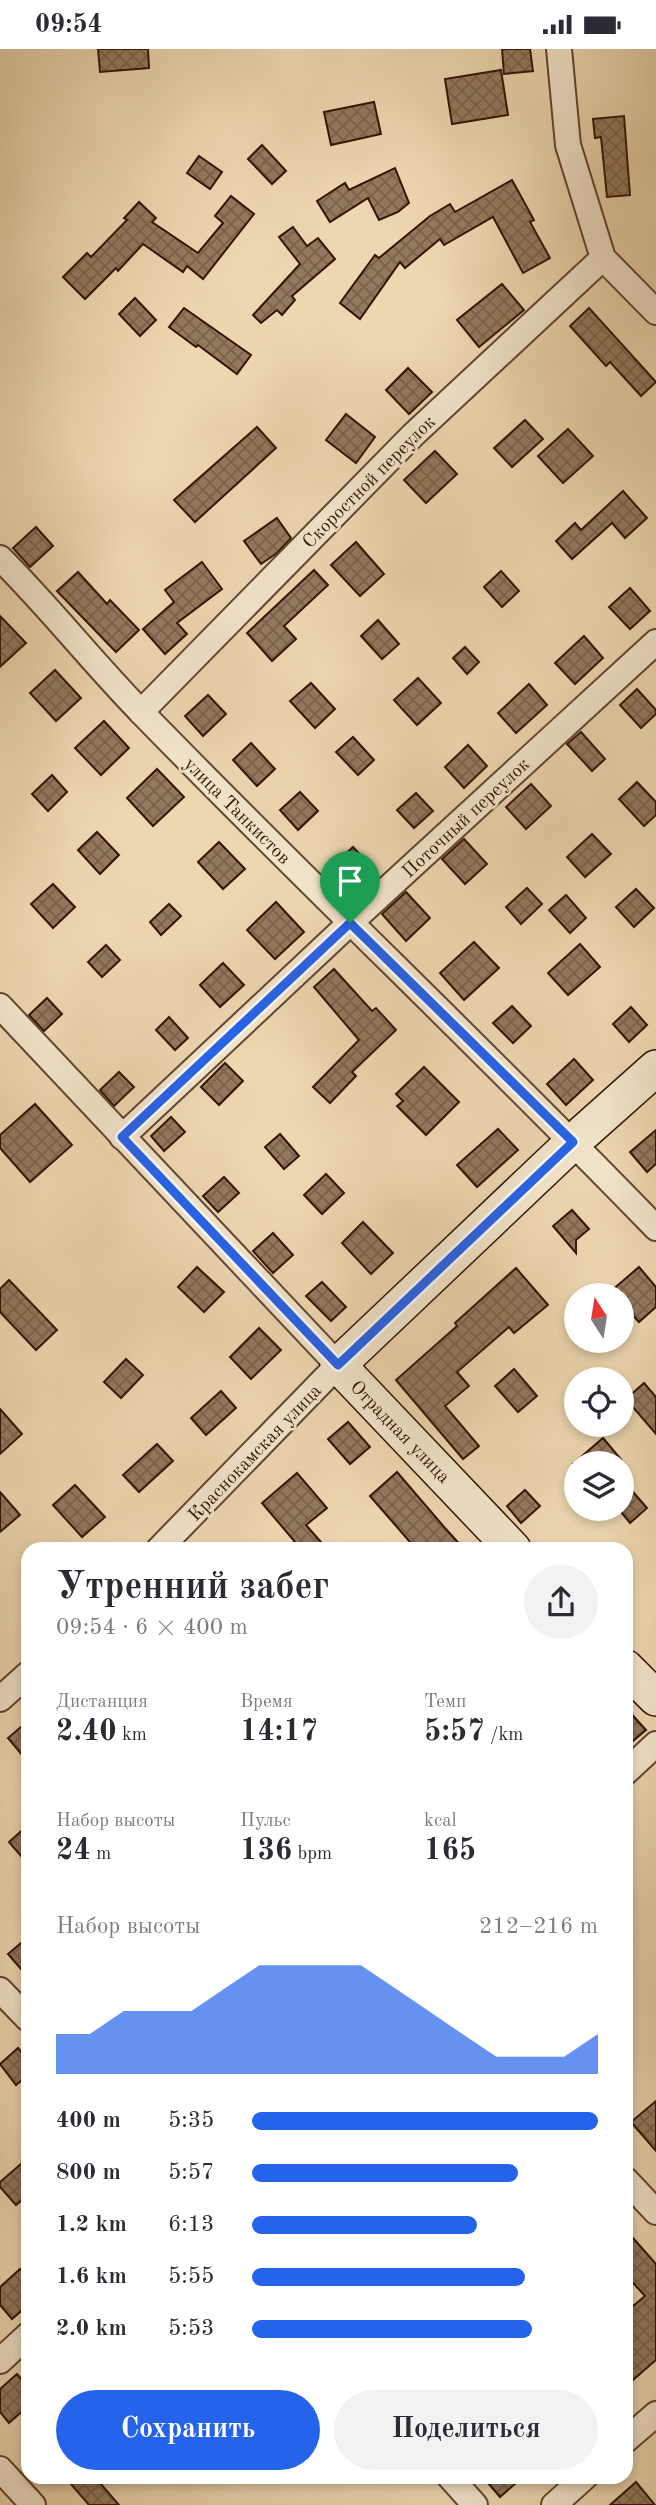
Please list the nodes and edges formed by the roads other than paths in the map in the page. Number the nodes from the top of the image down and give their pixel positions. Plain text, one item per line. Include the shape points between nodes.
1 (559, 49) edge
2 (603, 258) junction
3 (656, 311) edge
4 (0, 558) edge
5 (656, 642) edge
6 (141, 712) junction
7 (350, 923) junction
8 (0, 1006) edge
9 (656, 1068) edge
10 (122, 1137) junction
11 (573, 1142) junction
12 (656, 1228) edge
13 (338, 1365) junction
14 (166, 1542) edge
15 (506, 1542) edge
16 (633, 1675) edge
17 (21, 1680) edge
18 (0, 1699) edge
19 (656, 1699) edge
20 (656, 1744) edge
21 (633, 1765) edge
22 (0, 1990) edge
23 (21, 2012) edge
24 (633, 2187) edge
25 (656, 2212) edge
26 (21, 2342) edge
27 (0, 2361) edge
28 (656, 2414) edge
29 (633, 2435) edge
30 (0, 2469) edge
31 (456, 2484) edge
32 (577, 2484) edge
33 (33, 2505) edge
34 (475, 2505) edge
35 (554, 2505) edge

1 - 2 street via 568,145
2 - 3 street
2 - 6 street, Скоростной переулок via 413,435
4 - 6 street, улица Танкистов
5 - 7 street, Поточный переулок
6 - 7 street, улица Танкистов
7 - 10 street, Поточный переулок
7 - 11 street, улица Танкистов
8 - 10 street, Отрадная улица
9 - 11 street, Краснокамская улица
10 - 13 street, Отрадная улица
11 - 12 street, улица Танкистов
11 - 13 street, Краснокамская улица
13 - 14 street, Краснокамская улица
13 - 15 street, Отрадная улица
16 - 19 street
17 - 18 street
20 - 21 street
22 - 23 street
24 - 25 street
26 - 27 street
28 - 29 street
30 - 33 street
31 - 34 street
32 - 35 street

